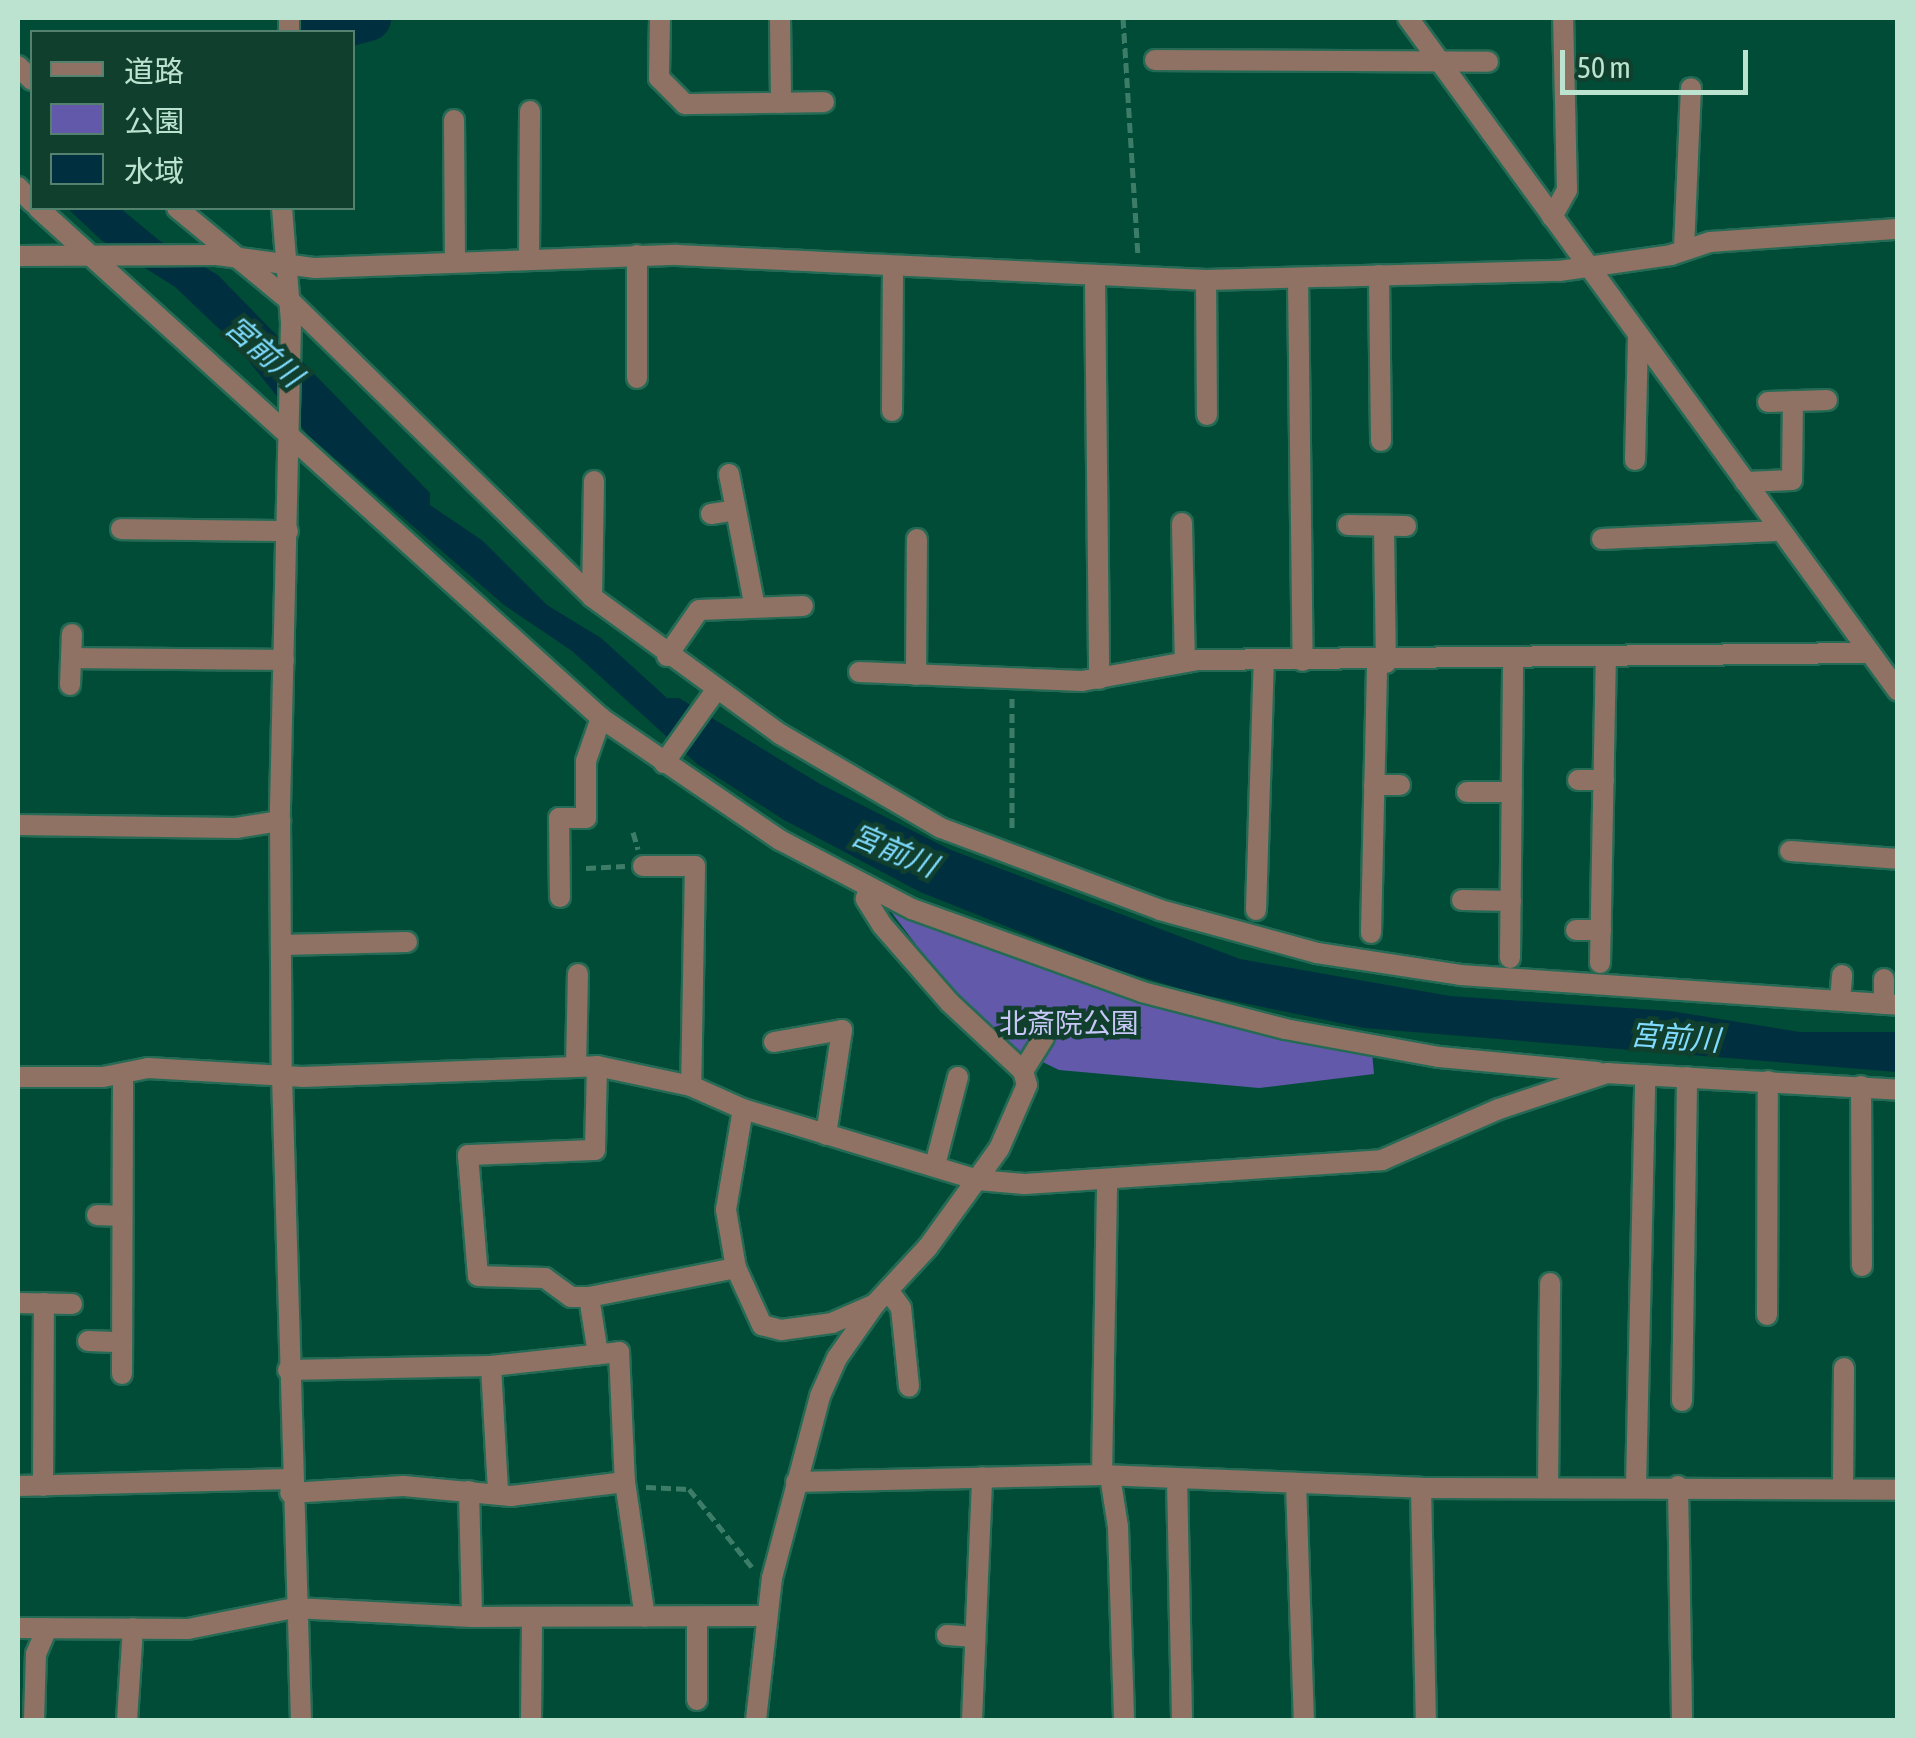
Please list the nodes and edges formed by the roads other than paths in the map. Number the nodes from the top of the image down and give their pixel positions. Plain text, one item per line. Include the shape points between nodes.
1 (660, 18) edge
2 (780, 18) edge
3 (1408, 18) edge
4 (1563, 18) edge
5 (1154, 60) dead end
6 (1439, 61) junction
7 (1488, 62) dead end
8 (1691, 88) dead end
9 (781, 102) junction
10 (824, 102) dead end
11 (530, 110) dead end
12 (454, 120) dead end
13 (40, 210) edge
14 (180, 210) edge
15 (282, 210) edge
16 (1552, 216) junction
17 (1898, 229) edge
18 (1684, 248) junction
19 (96, 255) junction
20 (18, 256) edge
21 (637, 256) junction
22 (529, 258) junction
23 (243, 259) junction
24 (455, 261) junction
25 (286, 264) junction
26 (892, 266) junction
27 (1590, 268) junction
28 (1380, 276) junction
29 (1095, 278) junction
30 (1298, 278) junction
31 (1206, 280) junction
32 (290, 300) junction
33 (1638, 336) junction
34 (638, 378) dead end
35 (1827, 400) dead end
36 (1793, 401) junction
37 (1768, 402) dead end
38 (892, 411) dead end
39 (1207, 415) dead end
40 (290, 428) junction
41 (1612, 438) dead end
42 (1636, 438) junction
43 (1382, 441) dead end
44 (1635, 460) dead end
45 (730, 474) dead end
46 (594, 480) dead end
47 (1744, 482) junction
48 (736, 510) junction
49 (711, 514) dead end
50 (1182, 523) dead end
51 (1348, 525) dead end
52 (1384, 526) junction
53 (1406, 526) dead end
54 (121, 528) dead end
55 (288, 531) junction
56 (1781, 532) junction
57 (917, 540) dead end
58 (1602, 540) dead end
59 (592, 598) junction
60 (803, 606) dead end
61 (755, 608) junction
62 (72, 634) dead end
63 (667, 656) junction
64 (71, 658) junction
65 (1606, 659) junction
66 (284, 660) junction
67 (1513, 660) junction
68 (1264, 661) junction
69 (1303, 661) junction
70 (1882, 661) edge
71 (1184, 662) junction
72 (1382, 662) junction
73 (860, 672) dead end
74 (916, 675) junction
75 (1098, 679) junction
76 (70, 685) dead end
77 (1898, 691) edge
78 (713, 694) junction
79 (600, 718) junction
80 (668, 758) junction
81 (1578, 780) dead end
82 (1604, 780) junction
83 (1374, 785) junction
84 (1400, 785) dead end
85 (1467, 792) dead end
86 (1512, 792) junction
87 (280, 821) junction
88 (18, 824) edge
89 (1790, 850) dead end
90 (1898, 859) edge
91 (643, 866) dead end
92 (869, 887) junction
93 (560, 897) dead end
94 (1462, 900) dead end
95 (1511, 902) junction
96 (1371, 908) junction
97 (1393, 908) dead end
98 (1256, 910) dead end
99 (1312, 927) dead end
100 (1576, 930) dead end
101 (1601, 930) junction
102 (1371, 933) dead end
103 (407, 942) dead end
104 (281, 945) junction
105 (1311, 952) junction
106 (1510, 958) dead end
107 (1600, 963) dead end
108 (578, 974) dead end
109 (1842, 974) dead end
110 (1884, 979) dead end
111 (1840, 1000) junction
112 (1891, 1004) edge
113 (1044, 1037) dead end
114 (774, 1042) dead end
115 (598, 1066) junction
116 (576, 1067) junction
117 (1023, 1070) junction
118 (1607, 1073) junction
119 (123, 1074) junction
120 (1645, 1075) junction
121 (282, 1076) junction
122 (18, 1077) edge
123 (958, 1077) dead end
124 (1687, 1077) junction
125 (1768, 1082) junction
126 (691, 1086) junction
127 (1861, 1086) junction
128 (1898, 1090) edge
129 (744, 1110) junction
130 (826, 1135) junction
131 (935, 1164) junction
132 (1107, 1179) junction
133 (978, 1180) junction
134 (97, 1216) dead end
135 (122, 1216) junction
136 (1862, 1266) dead end
137 (736, 1268) junction
138 (1550, 1283) dead end
139 (590, 1297) junction
140 (882, 1297) junction
141 (18, 1303) edge
142 (44, 1303) junction
143 (72, 1304) dead end
144 (1766, 1315) dead end
145 (88, 1341) dead end
146 (122, 1342) junction
147 (598, 1354) junction
148 (492, 1366) junction
149 (1844, 1368) dead end
150 (288, 1370) junction
151 (122, 1374) dead end
152 (908, 1387) dead end
153 (1682, 1401) dead end
154 (1106, 1476) junction
155 (982, 1477) junction
156 (1176, 1478) junction
157 (796, 1482) junction
158 (1296, 1483) junction
159 (626, 1484) junction
160 (18, 1486) edge
161 (43, 1486) junction
162 (290, 1486) junction
163 (1636, 1486) junction
164 (1678, 1486) junction
165 (1843, 1486) junction
166 (1548, 1487) junction
167 (1420, 1488) junction
168 (1898, 1490) edge
169 (469, 1491) junction
170 (498, 1493) junction
171 (294, 1608) junction
172 (766, 1616) junction
173 (472, 1617) junction
174 (532, 1617) junction
175 (645, 1617) junction
176 (697, 1617) junction
177 (18, 1628) edge
178 (47, 1628) junction
179 (132, 1628) junction
180 (946, 1635) dead end
181 (976, 1637) junction
182 (698, 1700) dead end
183 (34, 1720) edge
184 (127, 1720) edge
185 (302, 1720) edge
186 (531, 1720) edge
187 (756, 1720) edge
188 (972, 1720) edge
189 (1124, 1720) edge
190 (1182, 1720) edge
191 (1304, 1720) edge
192 (1426, 1720) edge
193 (1682, 1720) edge

1 - 9 street via 660,78 684,104
2 - 9 street
3 - 6 street
4 - 16 street via 1566,190
5 - 6 street
6 - 7 street
6 - 16 street
8 - 18 street
9 - 10 street
11 - 22 street
12 - 24 street
13 - 19 street
14 - 23 street
15 - 25 street
16 - 27 street
17 - 18 street
18 - 27 street
19 - 20 street
19 - 23 street
19 - 40 street
21 - 22 street
21 - 26 street
21 - 34 street
22 - 24 street
23 - 25 street
23 - 32 street
24 - 25 street
25 - 32 street
26 - 29 street
26 - 38 street
27 - 28 street
27 - 33 street
28 - 30 street
28 - 43 street
29 - 31 street
29 - 75 street
30 - 31 street
30 - 69 street
31 - 39 street
32 - 40 street
32 - 59 street
33 - 42 street
33 - 47 street
35 - 36 street
36 - 37 street
36 - 47 street via 1792,480
40 - 55 street
40 - 79 street
41 - 42 street
42 - 44 street
45 - 48 street
46 - 59 street
47 - 56 street
48 - 49 street
48 - 61 street
50 - 71 street
51 - 52 street
52 - 53 street
52 - 72 street
54 - 55 street
55 - 66 street
56 - 58 street
56 - 70 street
57 - 74 street
59 - 63 street
60 - 61 street
61 - 63 street via 700,610
62 - 64 street
63 - 78 street
64 - 66 street
64 - 76 street
65 - 67 street
65 - 70 street
65 - 82 street
66 - 87 street
67 - 72 street
67 - 86 street
68 - 69 street
68 - 71 street
68 - 98 street
69 - 72 street
70 - 77 street
71 - 75 street
72 - 83 street
73 - 74 street
74 - 75 street
78 - 80 street
78 - 105 street via 910,810 1012,857 1160,910
79 - 80 street
79 - 93 street via 586,761 586,818 560,818
80 - 92 street via 780,840
81 - 82 street
82 - 101 street
83 - 84 street
83 - 96 street
85 - 86 street
86 - 95 street
87 - 88 street via 236,828
87 - 104 street
89 - 90 street
91 - 126 street via 695,866
92 - 117 street via 866,899 882,925
92 - 118 street via 1024,954 1285,1029 1439,1057
94 - 95 street
95 - 106 street
96 - 97 street
96 - 102 street
99 - 105 street
100 - 101 street
101 - 107 street
103 - 104 street
104 - 121 street
105 - 111 street via 1460,974
108 - 116 street
109 - 111 street
110 - 112 street
111 - 112 street
113 - 117 street
114 - 130 street via 842,1030
115 - 116 street
115 - 126 street
115 - 139 street via 595,1150 468,1155 478,1276 545,1278 570,1297
116 - 121 street
117 - 133 street via 1024,1098
118 - 120 street
118 - 132 street via 1499,1109 1382,1160
119 - 121 street via 148,1068
119 - 122 street
119 - 135 street
120 - 124 street
120 - 163 street
121 - 150 street
123 - 131 street
124 - 125 street
124 - 153 street
125 - 127 street
125 - 144 street
126 - 129 street
127 - 128 street
127 - 136 street
129 - 130 street
129 - 137 street via 726,1183
130 - 131 street
131 - 133 street
132 - 133 street
132 - 154 street
133 - 140 street
134 - 135 street
135 - 146 street
137 - 139 street
137 - 140 street via 762,1325 781,1330 832,1323
138 - 166 street
139 - 147 street
140 - 152 street via 900,1308
140 - 157 street via 837,1358
141 - 142 street
142 - 143 street
142 - 161 street
145 - 146 street
146 - 151 street
147 - 148 street
147 - 159 street via 619,1352
148 - 150 street
148 - 170 street
149 - 165 street
150 - 162 street
154 - 155 street
154 - 156 street
154 - 189 street via 1118,1527
155 - 157 street
155 - 181 street
156 - 158 street
156 - 190 street
157 - 172 street
158 - 167 street
158 - 191 street
159 - 170 street
159 - 175 street
160 - 161 street
161 - 162 street
162 - 169 street
162 - 171 street
163 - 164 street
163 - 166 street
164 - 165 street
164 - 193 street
165 - 168 street
166 - 167 street
167 - 192 street
169 - 170 street
169 - 173 street
171 - 173 street
171 - 179 street via 223,1625
171 - 185 street
172 - 176 street
172 - 187 street
173 - 174 street
174 - 175 street
174 - 186 street
175 - 176 street
176 - 182 street
177 - 178 street
178 - 179 street
178 - 183 street via 36,1654
179 - 184 street
180 - 181 street
181 - 188 street

